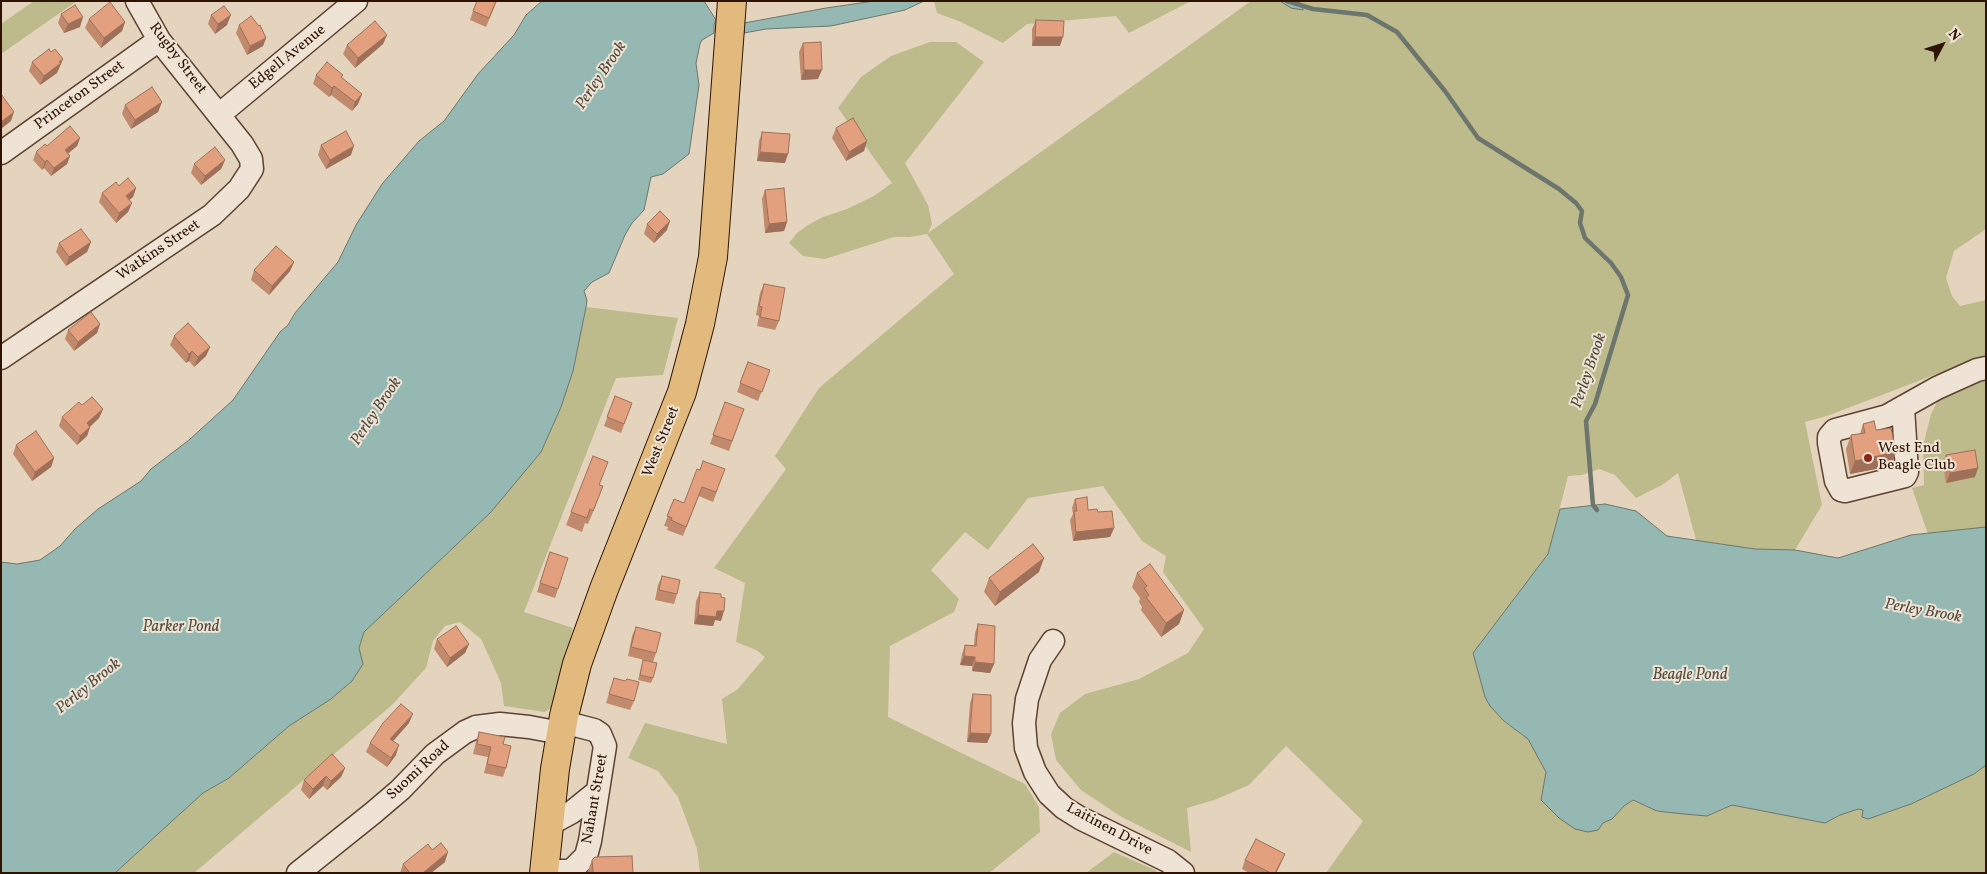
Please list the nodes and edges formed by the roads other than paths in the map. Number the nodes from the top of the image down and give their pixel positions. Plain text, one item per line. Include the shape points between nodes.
1 (137, 1) edge
2 (356, 1) edge
3 (732, 1) edge
4 (159, 40) junction
5 (220, 114) junction
6 (1, 153) edge
7 (1, 358) edge
8 (1986, 368) edge
9 (1903, 407) dead end
10 (1053, 642) dead end
11 (562, 727) junction
12 (598, 791) junction
13 (548, 825) junction
14 (573, 871) edge
15 (544, 872) edge
16 (298, 873) edge
17 (1183, 873) edge

1 - 4 street, Rugby Street
2 - 5 street, Edgell Avenue
3 - 11 main road, West Street via 714,257 698,331 682,392 586,638
4 - 5 street, Rugby Street
4 - 6 street, Princeton Street
5 - 7 street, Watkins Street via 251,159 250,174 239,189 197,225
8 - 9 street via 1957,378
10 - 17 street, Laitinen Drive via 1040,660 1027,699 1024,723 1026,748 1035,772 1049,794 1064,808 1168,861
11 - 12 street, Nahant Street via 594,730 605,742
11 - 13 main road, West Street
11 - 16 street, Suomi Road via 500,724 465,732 435,754 400,790
12 - 13 street via 572,812
12 - 14 street, Nahant Street via 586,856
13 - 15 main road, West Street
14 - 15 street, Nahant Street

